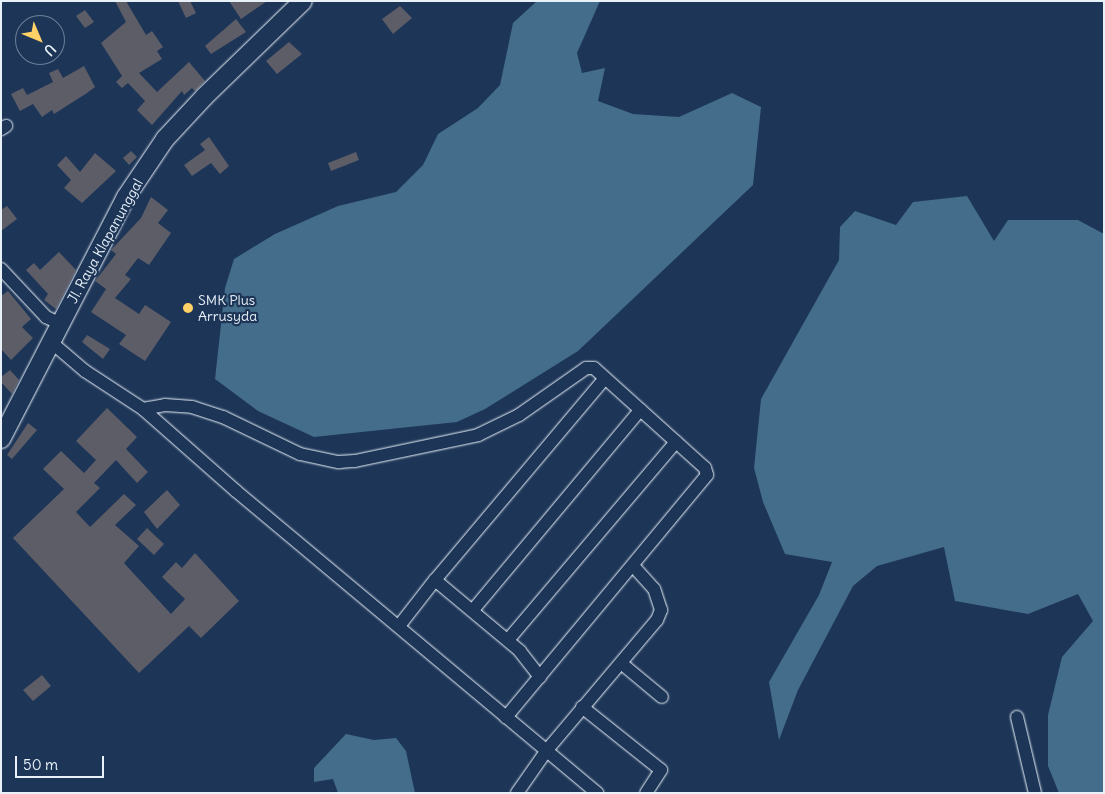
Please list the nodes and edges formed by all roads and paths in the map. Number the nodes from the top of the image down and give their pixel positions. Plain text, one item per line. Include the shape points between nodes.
1 (303, 1) edge
2 (1, 269) edge
3 (61, 324) junction
4 (51, 342) junction
5 (604, 379) junction
6 (142, 409) junction
7 (640, 410) junction
8 (1, 439) edge
9 (676, 442) junction
10 (632, 566) junction
11 (435, 580) junction
12 (473, 610) junction
13 (398, 626) junction
14 (508, 640) junction
15 (620, 663) junction
16 (540, 677) junction
17 (662, 697) dead end
18 (582, 707) junction
19 (506, 717) junction
20 (1017, 717) dead end
21 (547, 750) junction
22 (517, 793) edge
23 (597, 793) edge
24 (646, 793) edge
25 (1035, 793) edge

1 - 3 street, Jl. Raya Klapanunggal via 204,96 165,140 126,197
2 - 3 street via 46,318
3 - 4 street, Jl. Raya Klapanunggal
4 - 6 street via 86,371
4 - 8 street, Jl. Raya Klapanunggal
5 - 6 street via 594,368 586,368 519,415 466,439 339,462 300,454 192,407 165,405
5 - 7 street
5 - 11 street
6 - 13 street
7 - 9 street
7 - 12 street
9 - 10 street via 705,468 707,475
9 - 14 street
10 - 15 street via 654,589 660,610 657,620
10 - 16 street
11 - 12 street
11 - 13 street
12 - 14 street
13 - 19 street
14 - 16 street
15 - 17 street
15 - 18 street
16 - 19 street
18 - 21 street
18 - 24 street via 661,770
19 - 21 street
20 - 25 street
21 - 22 street
21 - 23 street

